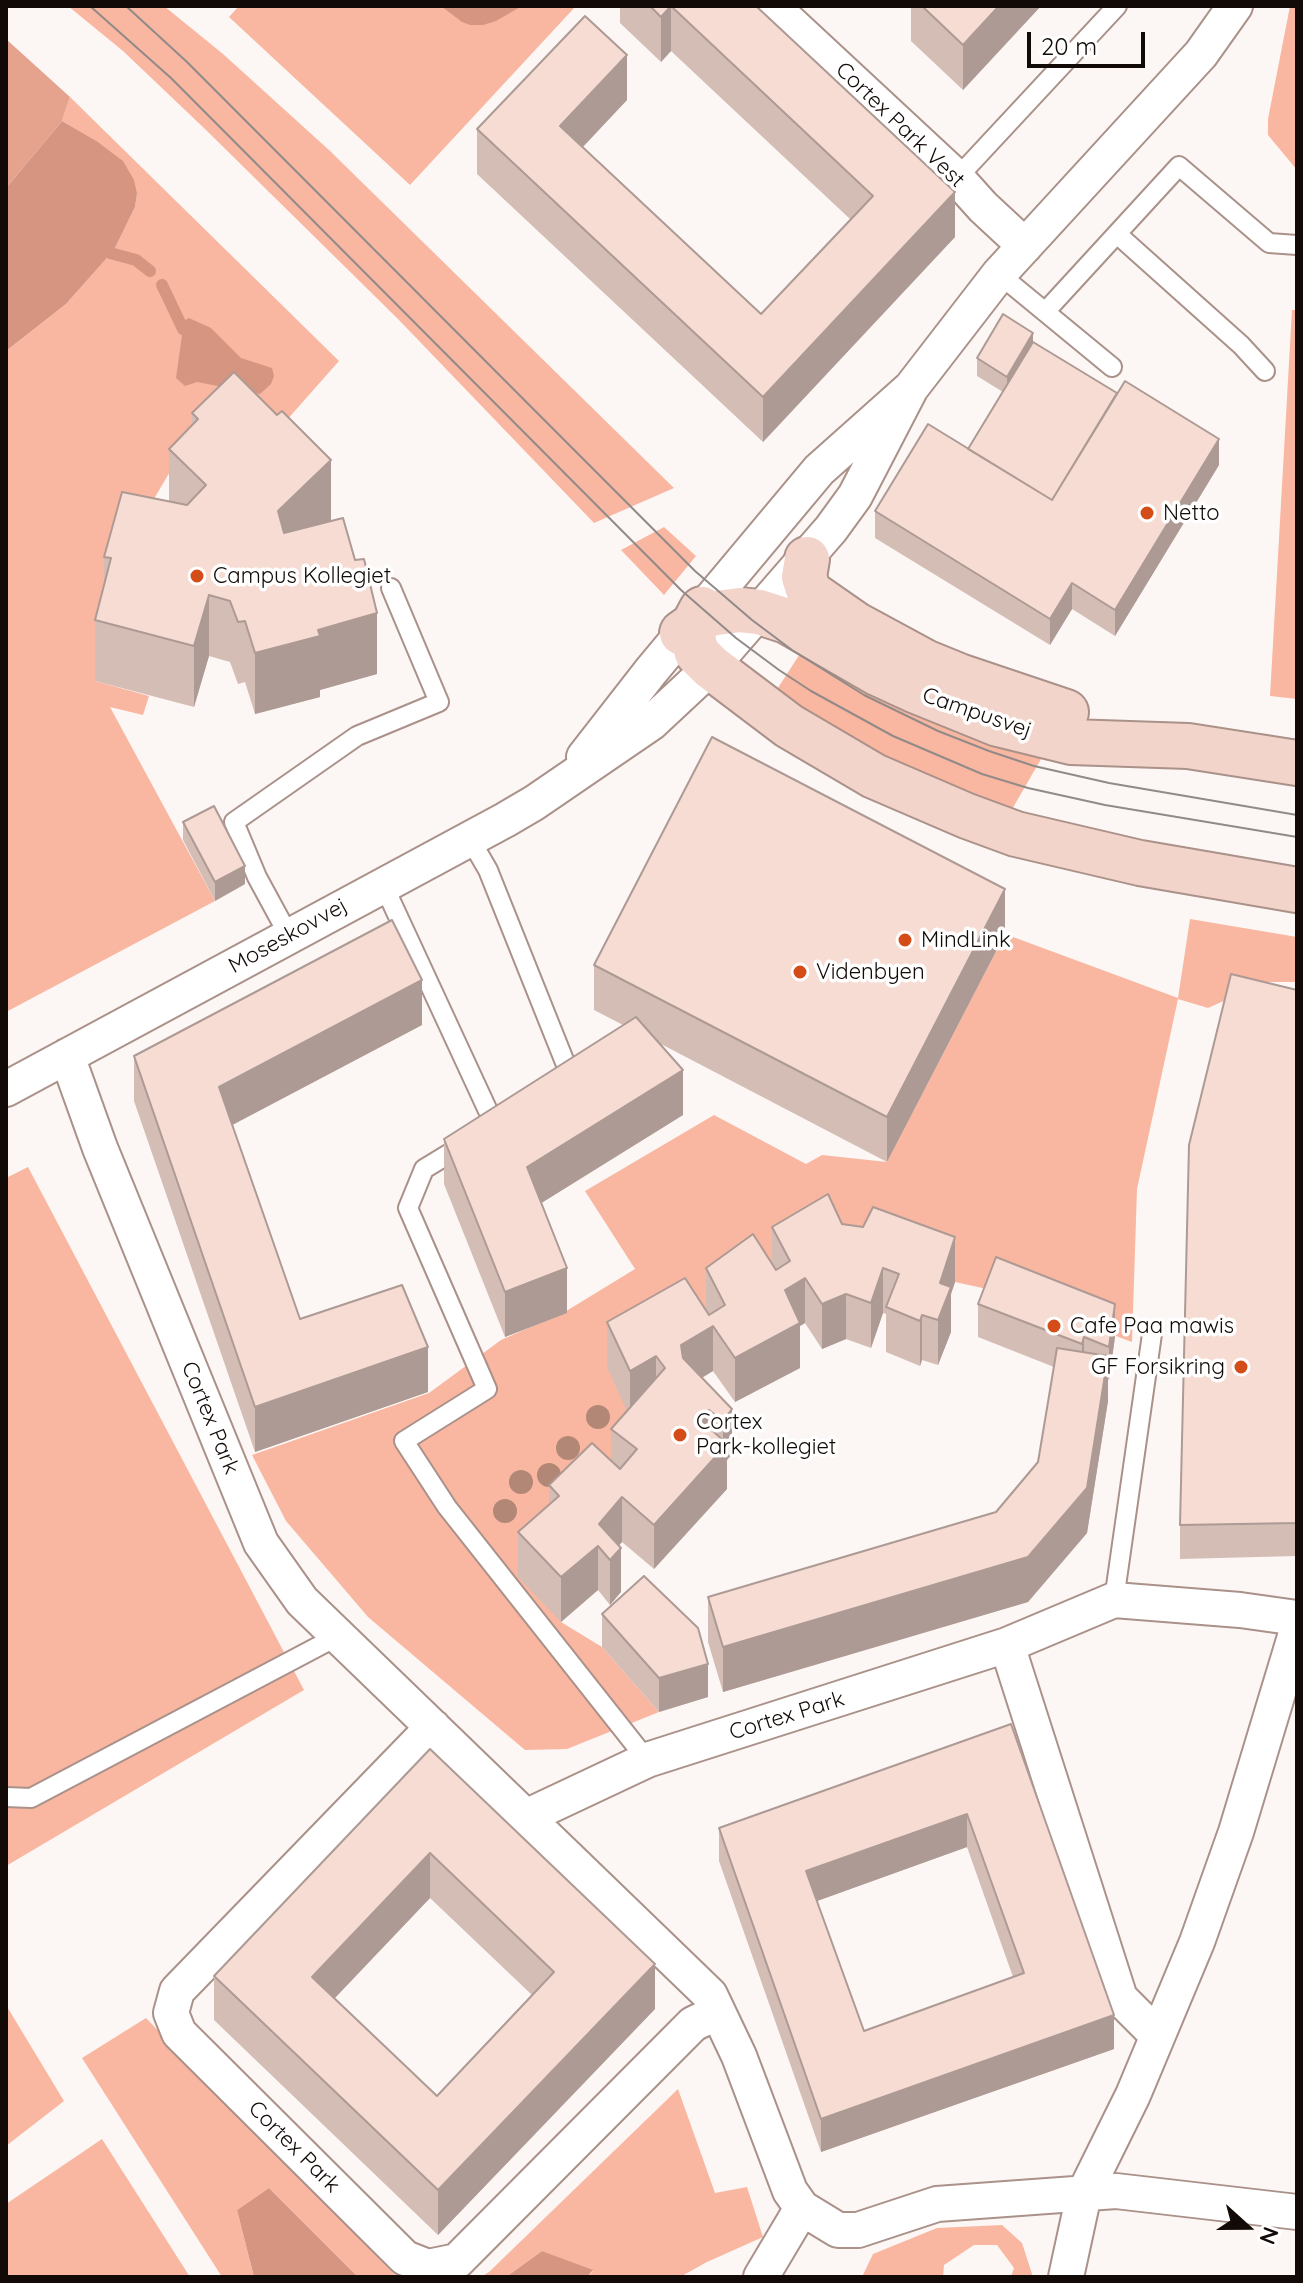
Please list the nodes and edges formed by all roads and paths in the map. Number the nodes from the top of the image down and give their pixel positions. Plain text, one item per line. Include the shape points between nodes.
1 (772, 6) edge
2 (1117, 6) edge
3 (1235, 6) edge
4 (957, 178) junction
5 (1117, 234) junction
6 (1297, 245) edge
7 (1025, 246) junction
8 (999, 274) junction
9 (1045, 312) junction
10 (1112, 367) dead end
11 (1265, 371) dead end
12 (911, 388) junction
13 (807, 559) junction
14 (391, 588) dead end
15 (759, 612) junction
16 (693, 621) junction
17 (711, 667) junction
18 (1188, 746) junction
19 (1297, 763) edge
20 (568, 780) junction
21 (470, 839) junction
22 (383, 884) junction
23 (1291, 890) edge
24 (289, 936) junction
25 (67, 1056) junction
26 (559, 1087) edge
27 (6, 1089) edge
28 (1152, 1334) dead end
29 (1114, 1600) junction
30 (1297, 1618) edge
31 (1297, 1630) edge
32 (338, 1636) junction
33 (1007, 1645) junction
34 (433, 1727) junction
35 (647, 1760) junction
36 (6, 1797) edge
37 (528, 1816) junction
38 (718, 2012) junction
39 (1157, 2035) junction
40 (1084, 2194) junction
41 (802, 2208) junction
42 (1297, 2212) edge
43 (761, 2277) edge
44 (1066, 2277) edge

1 - 4 street, Cortex Park Vest
2 - 4 lane
3 - 7 street via 1201,54
4 - 7 street, Cortex Park Vest
5 - 6 lane via 1179,166 1269,243
5 - 9 lane
5 - 11 lane
7 - 8 street
8 - 9 lane
8 - 12 street
9 - 10 lane
12 - 13 street via 855,496
12 - 16 street via 819,470
13 - 15 street
13 - 18 street via 804,577 809,592 927,663 1022,699
14 - 24 lane via 439,702 357,736 234,822
15 - 16 street, Campusvej via 709,614
15 - 17 street
15 - 18 street, Campusvej via 787,621 877,673 998,724 1071,742
16 - 17 street via 697,653
16 - 20 street, Moseskovvej
17 - 20 street, Moseskovvej via 651,723
17 - 23 street via 831,753 967,816 1016,834 1140,863
18 - 19 street, Campusvej
20 - 21 street, Moseskovvej
21 - 22 street, Moseskovvej
21 - 26 lane via 488,870 572,1080
22 - 24 street, Moseskovvej
22 - 35 lane via 501,1122 424,1169 408,1208 487,1389 404,1441 447,1507
24 - 25 street, Moseskovvej
25 - 27 street, Moseskovvej
25 - 32 street, Cortex Park via 261,1543 302,1601
28 - 29 lane
29 - 30 street, Cortex Park
29 - 33 street, Cortex Park
31 - 39 street via 1236,1832
32 - 34 street, Cortex Park
32 - 36 lane via 31,1798
33 - 35 street, Cortex Park
33 - 39 street via 1120,1998
34 - 37 street, Cortex Park
34 - 38 street, Cortex Park via 177,1991 171,2013 179,2033 405,2258 428,2267 457,2261 693,2024
35 - 37 street, Cortex Park
37 - 38 street, Cortex Park via 710,1995
38 - 41 street, Cortex Park via 790,2191
39 - 40 street
40 - 41 street via 937,2204 858,2230 838,2230
40 - 42 street via 1116,2191
40 - 44 street
41 - 43 street

